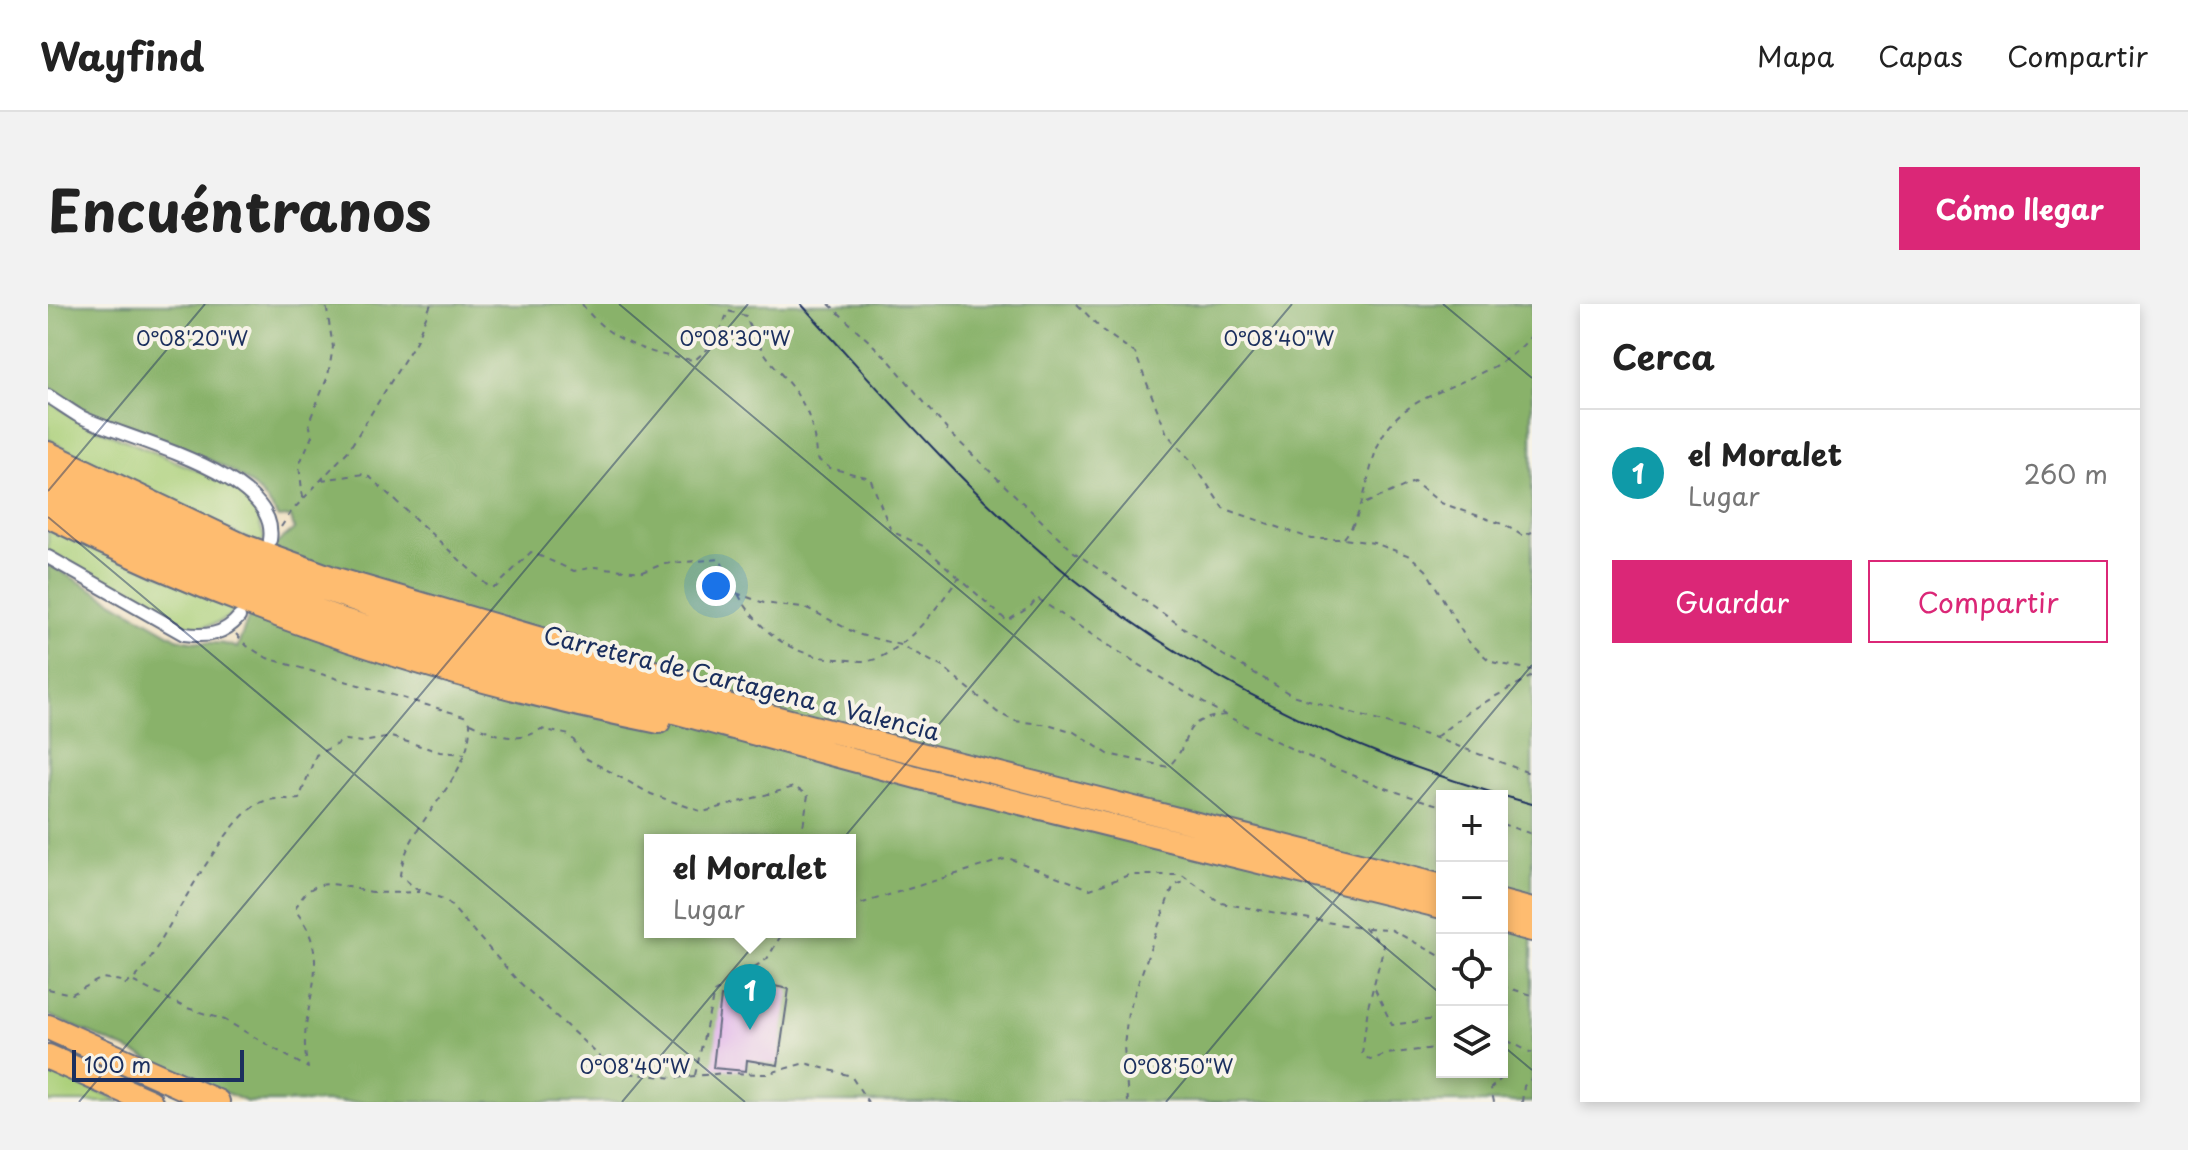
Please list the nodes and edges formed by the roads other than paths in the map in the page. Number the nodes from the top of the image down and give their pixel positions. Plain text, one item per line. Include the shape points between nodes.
1 (48, 396) edge
2 (48, 453) edge
3 (48, 471) edge
4 (48, 494) edge
5 (48, 516) edge
6 (271, 534) road end
7 (48, 557) edge
8 (234, 622) road end
9 (918, 753) junction
10 (857, 760) junction
11 (1136, 818) junction
12 (1217, 839) junction
13 (1436, 885) edge
14 (1508, 904) edge
15 (1436, 905) edge
16 (1532, 910) edge
17 (1508, 924) edge
18 (1532, 930) edge
19 (48, 1027) edge
20 (48, 1057) edge
21 (150, 1102) edge
22 (217, 1102) edge

1 - 6 street via 79,416 230,478 267,511
2 - 9 highway via 242,545 333,578 632,663
3 - 9 highway, Carretera de Cartagena a Valencia via 165,529 346,600 520,651
4 - 10 highway, Carretera de Cartagena a Valencia via 226,576 344,620
5 - 10 highway via 175,576 320,631 571,703
7 - 8 street via 184,634 205,637
9 - 11 highway, Carretera de Cartagena a Valencia
10 - 11 highway, Carretera de Cartagena a Valencia
11 - 12 highway, Carretera de Cartagena a Valencia
12 - 13 highway, Carretera de Cartagena a Valencia
12 - 15 highway, Carretera de Cartagena a Valencia
14 - 16 highway
17 - 18 highway
19 - 22 highway
20 - 21 highway

